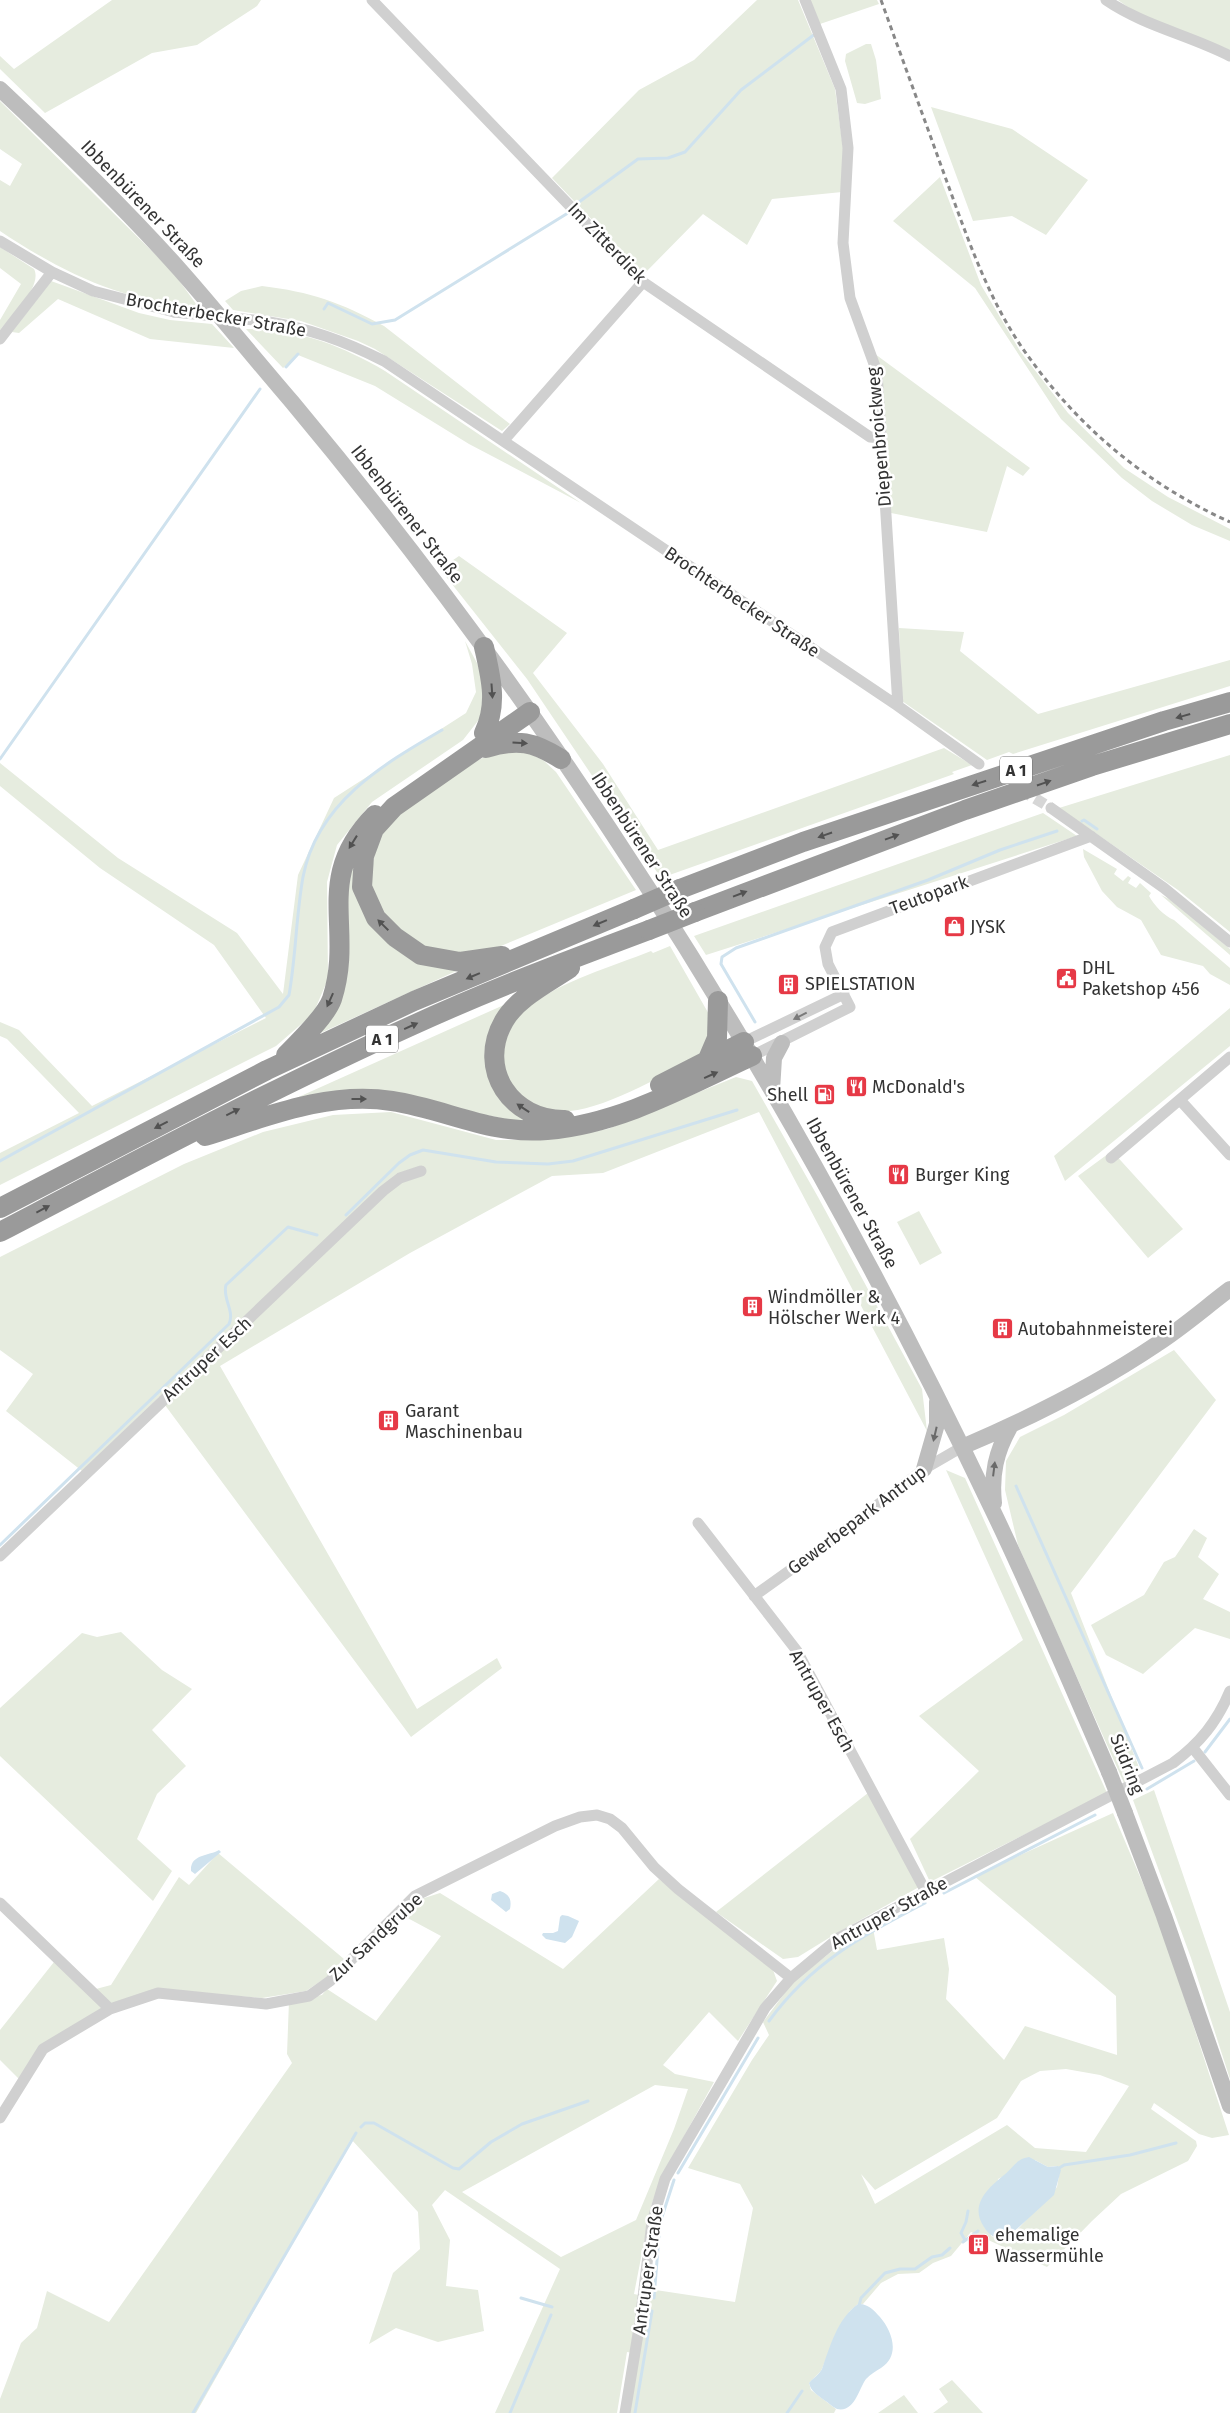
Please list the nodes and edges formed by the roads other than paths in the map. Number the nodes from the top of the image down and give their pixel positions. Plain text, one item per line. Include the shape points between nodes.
1 (372, 0) edge
2 (806, 0) edge
3 (1106, 0) edge
4 (1230, 56) edge
5 (0, 89) edge
6 (0, 241) edge
7 (52, 272) junction
8 (643, 282) junction
9 (0, 339) edge
10 (881, 438) junction
11 (504, 440) junction
12 (484, 647) junction
13 (1230, 702) edge
14 (898, 706) junction
15 (526, 707) junction
16 (1230, 724) edge
17 (480, 742) junction
18 (561, 759) junction
19 (979, 764) dead end
20 (1051, 808) tunnel mouth
21 (1091, 836) junction
22 (566, 937) junction
23 (1230, 942) edge
24 (596, 950) junction
25 (844, 994) junction
26 (718, 1001) junction
27 (782, 1043) junction
28 (748, 1049) junction
29 (1230, 1057) edge
30 (708, 1060) junction
31 (267, 1070) junction
32 (772, 1092) junction
33 (1180, 1100) junction
34 (173, 1141) junction
35 (1230, 1154) edge
36 (1111, 1158) dead end
37 (421, 1171) dead end
38 (0, 1208) edge
39 (0, 1232) edge
40 (1230, 1289) edge
41 (937, 1398) junction
42 (1010, 1427) junction
43 (962, 1447) junction
44 (924, 1469) junction
45 (995, 1515) junction
46 (698, 1523) dead end
47 (0, 1556) edge
48 (754, 1596) junction
49 (1230, 1691) edge
50 (1193, 1748) junction
51 (1230, 1795) edge
52 (926, 1892) junction
53 (0, 1903) edge
54 (790, 1978) junction
55 (110, 2009) junction
56 (1230, 2106) edge
57 (0, 2118) edge
58 (626, 2413) edge

1 - 8 street, Im Zitterdiek
2 - 10 street, Diepenbroickweg via 841,89 848,148 843,244 850,298 877,372
3 - 4 street via 1136,19
5 - 12 main road, Ibbenbürener Straße via 45,130 178,268 361,485
6 - 7 street, Brochterbecker Straße
7 - 9 street
7 - 11 street, Brochterbecker Straße, bridge via 93,291 174,312 302,327 342,340 384,361
8 - 10 street, Im Zitterdiek via 870,437
8 - 11 street
10 - 14 street, Diepenbroickweg
11 - 14 street, Brochterbecker Straße
12 - 15 main road, Ibbenbürener Straße
12 -> 17 highway via 493,687 490,719
13 -> 22 highway, A 1, bridge via 1155,724 822,836
14 - 19 street, Brochterbecker Straße
15 - 17 highway
15 - 18 main road, Ibbenbürener Straße
24 -> 16 highway, A 1, bridge via 983,804 1092,766
17 -> 18 highway via 519,742 540,746
22 -> 17 highway via 502,956 460,962 421,955 395,937 376,918 362,887 364,856 374,829 394,807
17 -> 31 highway via 379,810 349,846 339,876 339,966 332,1000 305,1037
18 - 26 main road, Ibbenbürener Straße
20 - 21 street
21 - 23 street via 1164,888
21 - 25 street, Teutopark via 832,932 825,948 828,964
22 -> 31 highway, A 1 via 414,1001
30 -> 24 highway via 635,1097 586,1116 564,1120 546,1118 528,1112 514,1102 501,1084 494,1060 494,1047 504,1020 529,996
34 -> 24 highway, A 1 via 413,1025
25 - 27 street, Teutopark via 850,1007
25 -> 28 street
26 - 28 main road, Ibbenbürener Straße
26 - 30 highway via 717,1038
27 - 28 street, Teutopark
27 - 32 main road via 774,1058
28 - 30 highway
28 - 32 main road, Ibbenbürener Straße
34 -> 28 highway via 202,1137 311,1104 353,1098 394,1101 489,1128 522,1131 573,1127 650,1102
29 - 33 street
31 -> 38 highway, A 1
32 - 41 main road, Ibbenbürener Straße via 883,1292
33 - 35 street
33 - 36 street
39 -> 34 highway, A 1
37 - 47 street, Antruper Esch via 400,1178 383,1191
40 - 42 main road via 1150,1349 1093,1385
41 - 43 main road, Ibbenbürener Straße
41 -> 44 main road via 937,1424
42 - 43 main road
45 -> 42 main road via 992,1483 995,1460
43 - 44 street, Gewerbepark Antrup
43 - 45 main road, Südring
44 - 48 street, Gewerbepark Antrup
45 - 56 main road, Südring, bridge via 1109,1772 1164,1916
46 - 48 street, Antruper Esch
48 - 52 street, Antruper Esch via 797,1651
49 - 50 street, Antruper Straße via 1211,1729
50 - 51 street
50 - 52 street, Antruper Straße via 1153,1775
52 - 54 street, Antruper Straße via 840,1937
53 - 55 street
54 - 55 street, Zur Sandgrube via 678,1889 654,1867 622,1828 597,1815 555,1826 415,1896 330,1981 309,1996 266,2004 158,1993
54 - 58 street, Antruper Straße via 752,2027 665,2179 652,2222
55 - 57 street, Zur Sandgrube via 43,2049

